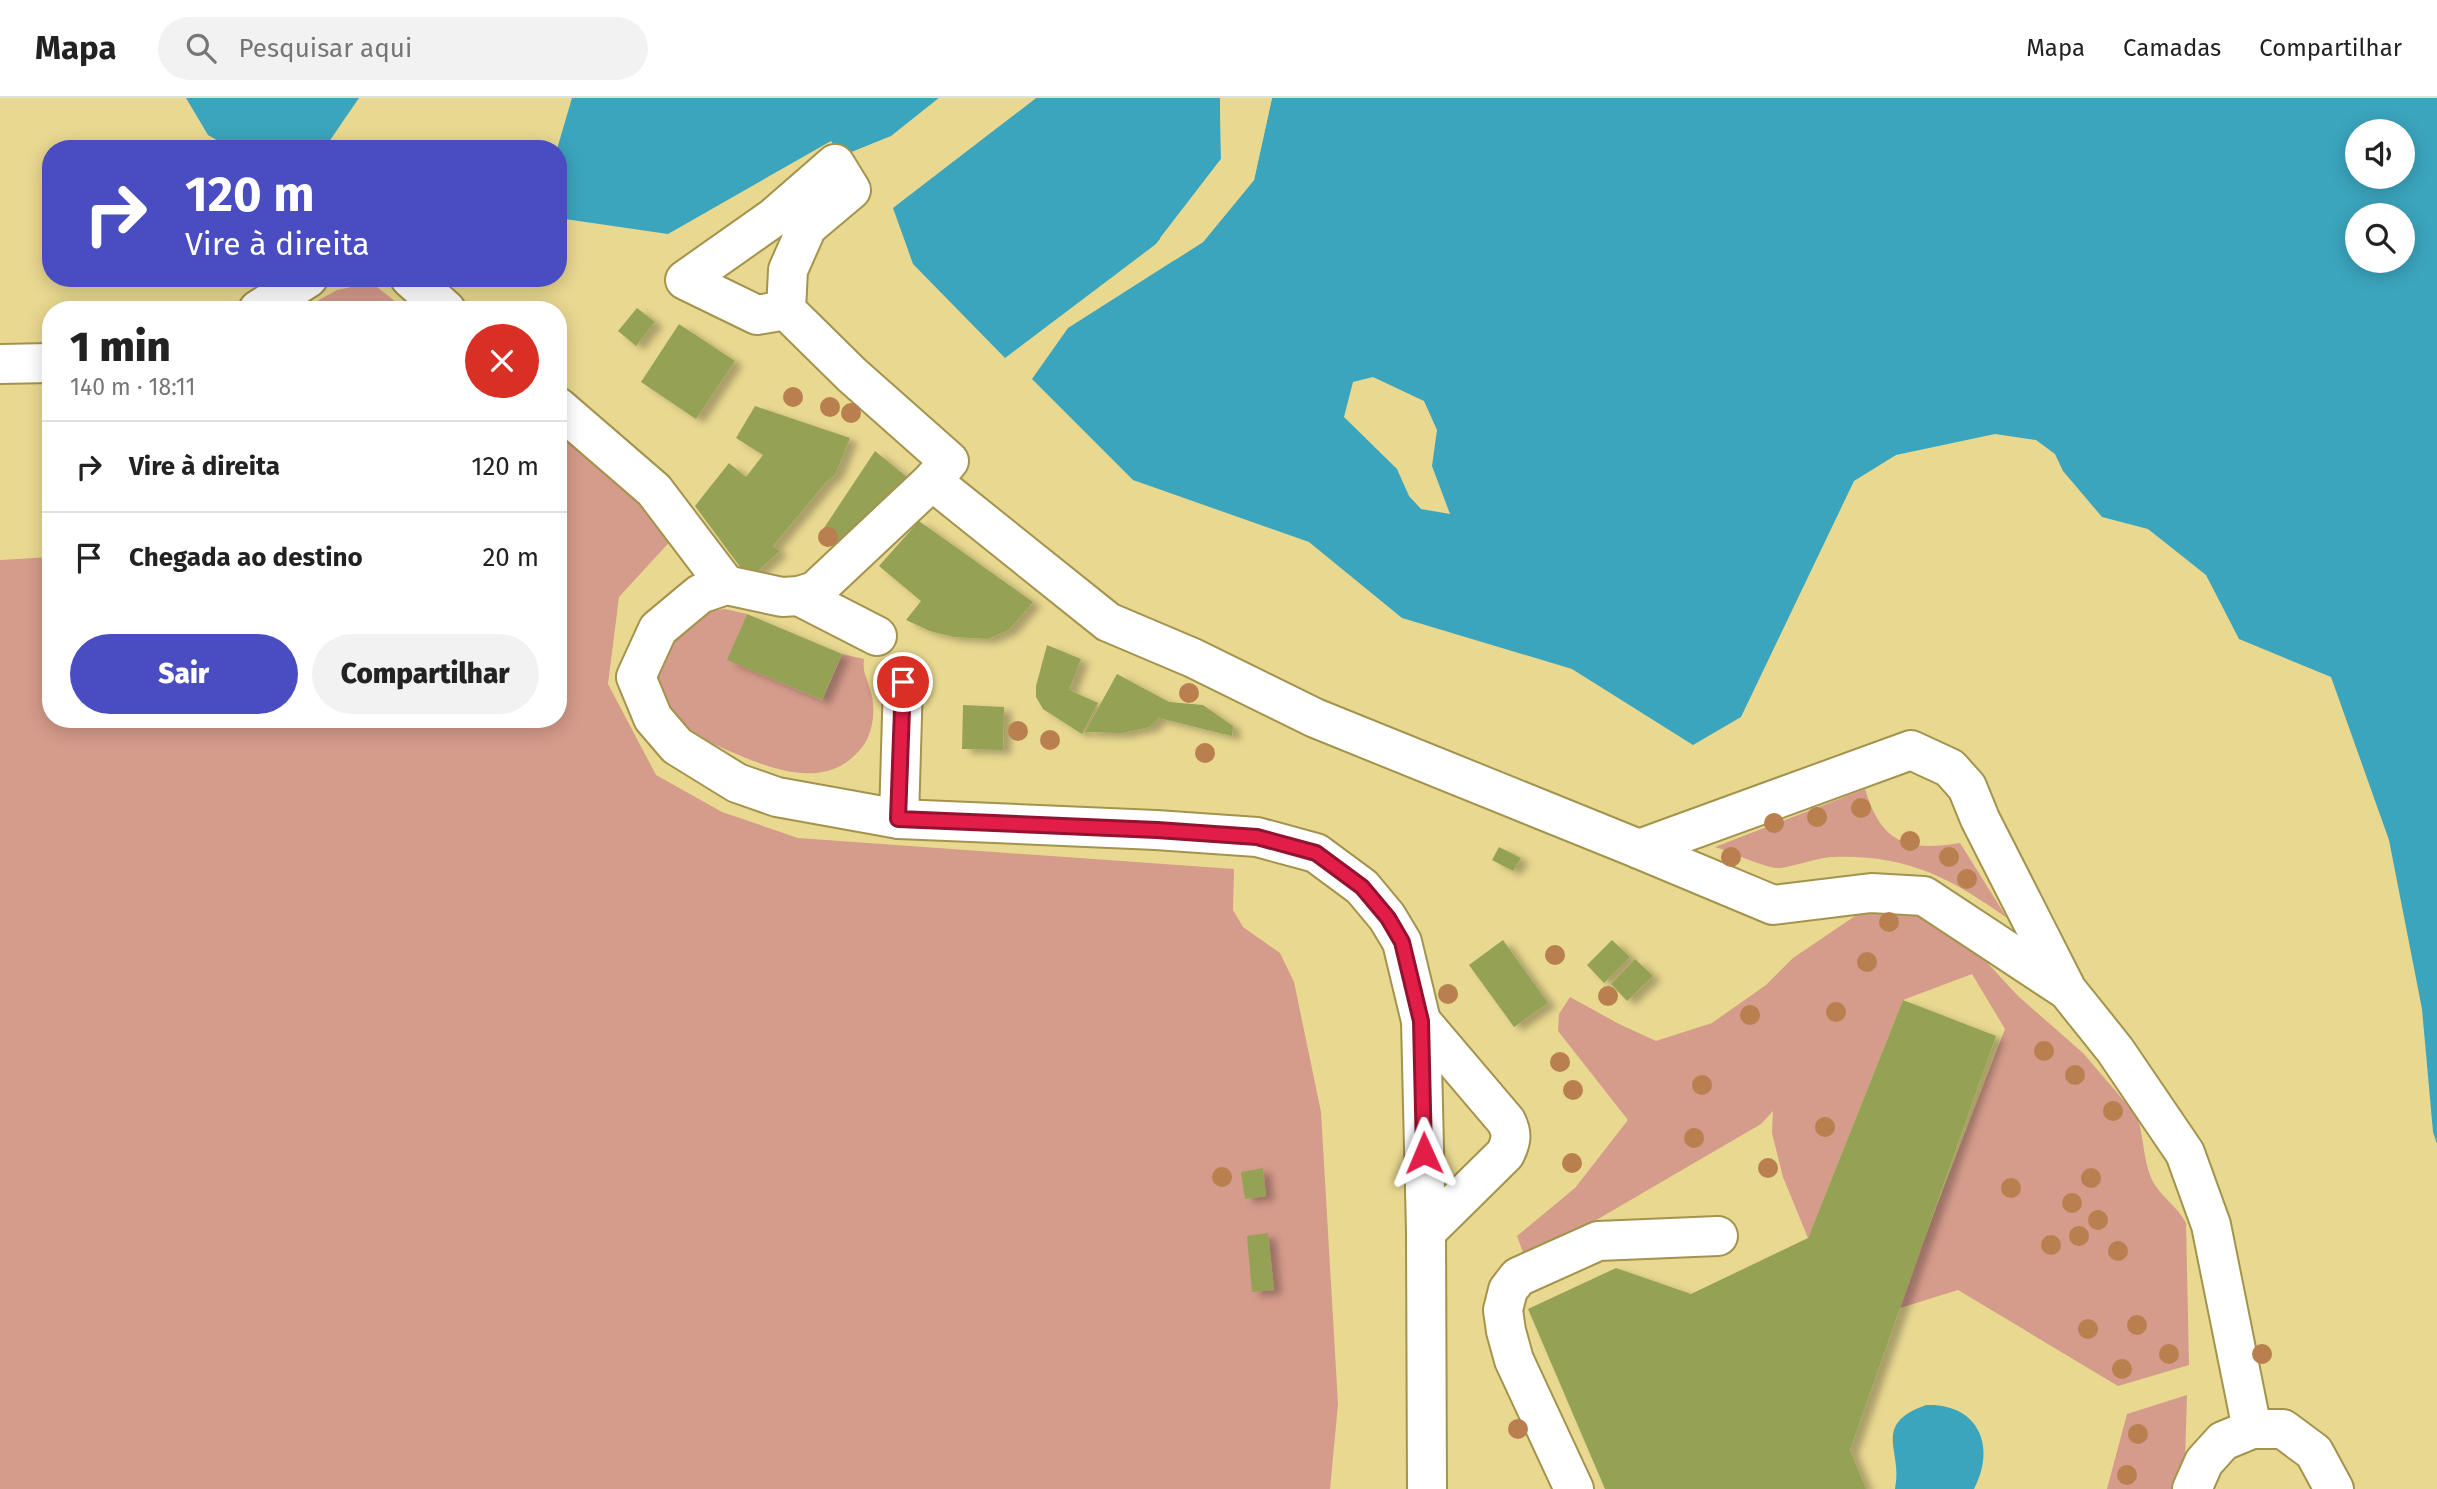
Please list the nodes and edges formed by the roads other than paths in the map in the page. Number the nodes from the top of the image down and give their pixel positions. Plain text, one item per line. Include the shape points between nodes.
1 (294, 287) edge
2 (420, 287) edge
3 (272, 301) edge
4 (436, 301) edge
5 (786, 310) dead end
6 (42, 363) edge
7 (0, 364) edge
8 (567, 415) edge
9 (932, 481) junction
10 (726, 585) junction
11 (800, 596) junction
12 (877, 636) dead end
13 (903, 682) dead end
14 (898, 819) junction
15 (1639, 849) junction
16 (2067, 990) junction
17 (1421, 1021) junction
18 (1426, 1232) junction
19 (1718, 1236) dead end
20 (2252, 1429) junction
21 (1427, 1489) edge
22 (1574, 1489) edge
23 (2192, 1489) edge
24 (2334, 1489) edge

1 - 3 street
2 - 4 street
5 - 9 street via 949,461
6 - 7 street
8 - 10 street via 654,490
9 - 11 street via 815,591
9 - 15 street via 1108,622 1315,718
10 - 11 street via 759,594
10 - 14 street via 700,594 658,629 636,677 653,719 677,746 737,783 777,797
11 - 12 street
13 - 14 street
14 - 17 street via 1257,837 1316,853 1362,887 1388,918 1402,942
15 - 16 street via 1773,905 1871,893 1924,896
15 - 16 street via 1911,750 1950,768 1967,787
16 - 20 street via 2115,1050 2185,1153 2211,1225
17 - 18 street
17 - 18 street via 1506,1121 1511,1142 1505,1154
18 - 21 street
19 - 22 street via 1598,1241 1518,1277 1508,1290 1503,1310 1514,1360
20 - 23 street via 2223,1441 2204,1462
20 - 24 street via 2283,1429 2314,1452

